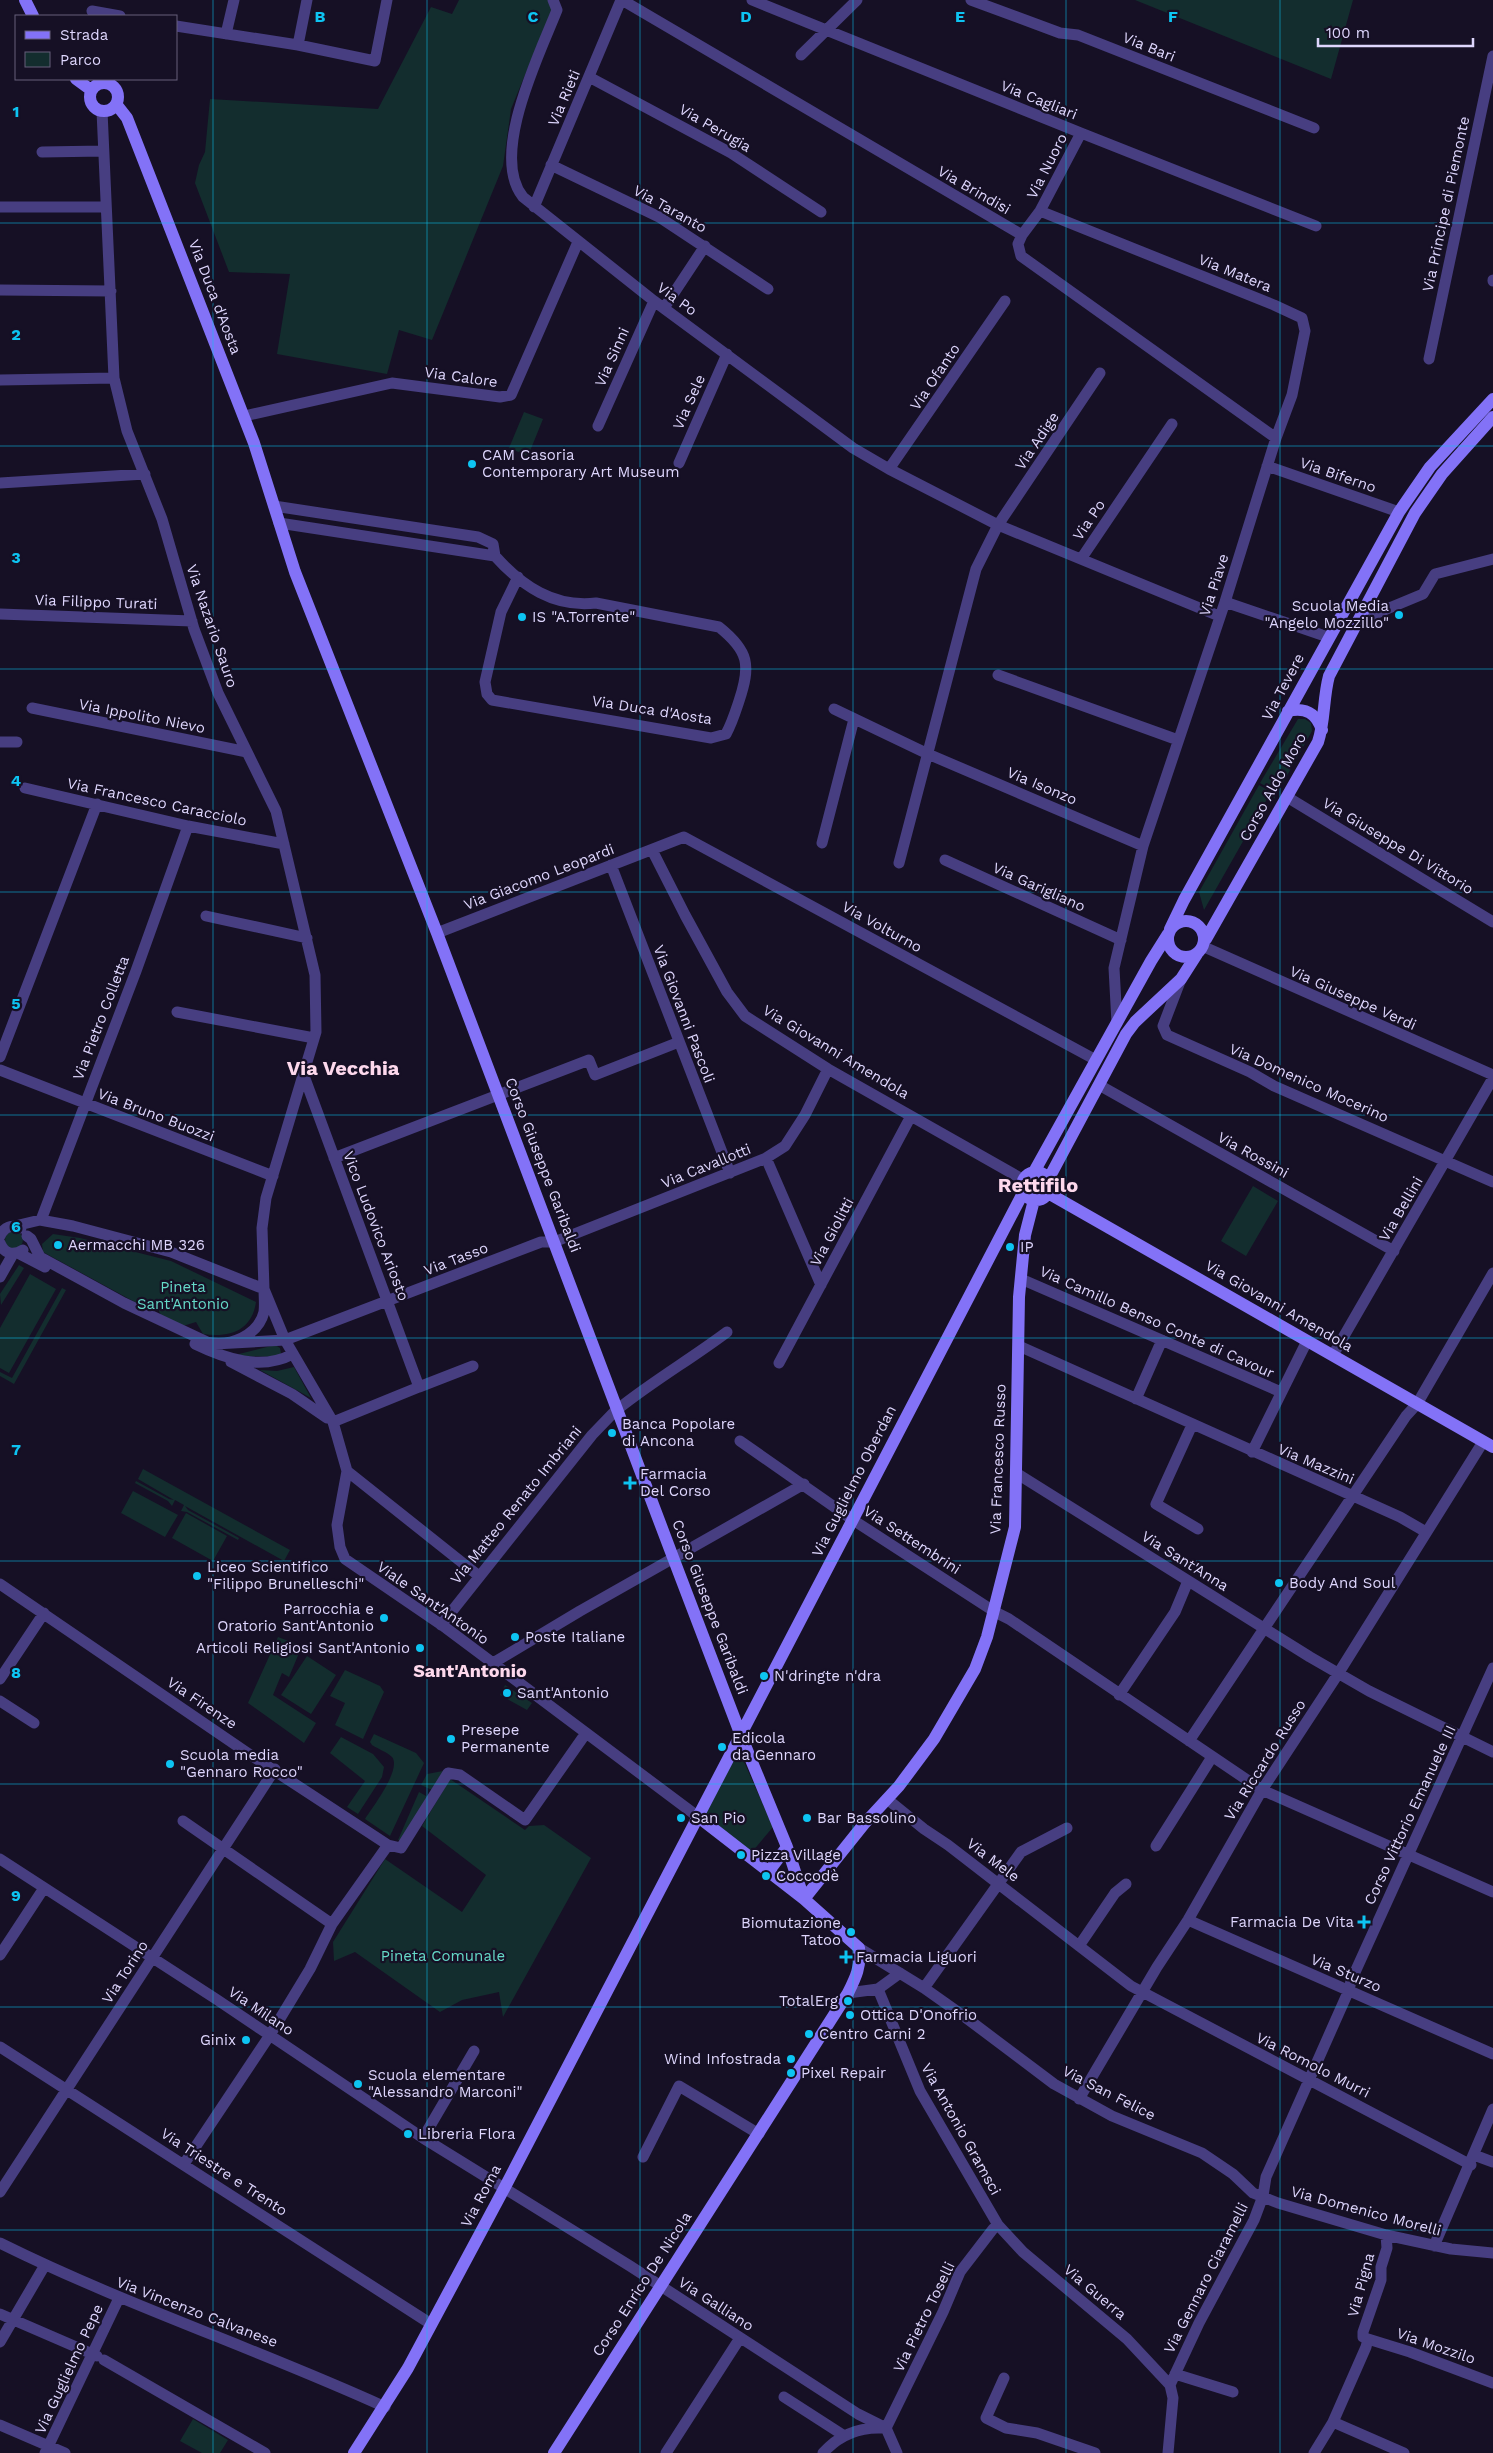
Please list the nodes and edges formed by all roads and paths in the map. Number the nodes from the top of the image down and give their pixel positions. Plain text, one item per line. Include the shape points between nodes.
1 (25, 0) edge
2 (88, 0) edge
3 (234, 0) edge
4 (308, 0) edge
5 (387, 0) edge
6 (553, 0) edge
7 (622, 0) edge
8 (752, 0) edge
9 (858, 0) edge
10 (972, 0) edge
11 (93, 14) edge
12 (32, 15) edge
13 (106, 15) edge
14 (178, 26) edge
15 (826, 30) junction
16 (226, 34) junction
17 (298, 45) junction
18 (801, 55) dead end
19 (1493, 56) edge
20 (590, 77) junction
21 (77, 80) edge
22 (109, 81) edge
23 (91, 90) junction
24 (116, 104) junction
25 (102, 112) junction
26 (1314, 128) dead end
27 (1081, 134) junction
28 (103, 151) junction
29 (42, 152) dead end
30 (551, 165) junction
31 (0, 207) edge
32 (106, 207) junction
33 (534, 207) junction
34 (1040, 211) junction
35 (821, 212) dead end
36 (1316, 226) dead end
37 (1022, 235) junction
38 (578, 242) junction
39 (705, 246) junction
40 (768, 289) dead end
41 (0, 290) edge
42 (111, 292) junction
43 (654, 301) junction
44 (1005, 302) dead end
45 (664, 308) junction
46 (727, 354) junction
47 (1429, 359) dead end
48 (1100, 373) dead end
49 (114, 378) junction
50 (0, 380) edge
51 (1493, 399) edge
52 (244, 416) junction
53 (1493, 417) edge
54 (1172, 424) dead end
55 (598, 426) dead end
56 (1276, 438) junction
57 (679, 462) dead end
58 (1267, 466) junction
59 (889, 469) junction
60 (145, 474) junction
61 (0, 483) edge
62 (274, 506) junction
63 (1398, 512) junction
64 (280, 523) junction
65 (998, 525) junction
66 (495, 556) junction
67 (1081, 559) junction
68 (1493, 559) edge
69 (518, 577) junction
70 (1225, 602) junction
71 (0, 614) edge
72 (1219, 616) junction
73 (192, 621) junction
74 (1358, 621) junction
75 (1328, 637) junction
76 (998, 675) dead end
77 (32, 708) dead end
78 (834, 709) dead end
79 (1288, 711) junction
80 (854, 719) junction
81 (1322, 730) junction
82 (1178, 740) junction
83 (0, 742) edge
84 (17, 742) dead end
85 (247, 752) junction
86 (928, 754) junction
87 (25, 788) dead end
88 (1287, 798) junction
89 (97, 804) junction
90 (188, 826) junction
91 (822, 843) dead end
92 (284, 844) junction
93 (1143, 846) junction
94 (652, 850) junction
95 (945, 860) dead end
96 (899, 863) dead end
97 (611, 865) junction
98 (206, 916) dead end
99 (1493, 922) edge
100 (1169, 932) junction
101 (438, 933) junction
102 (307, 938) junction
103 (1121, 940) junction
104 (1202, 947) junction
105 (1181, 979) junction
106 (177, 1012) dead end
107 (1117, 1023) junction
108 (314, 1038) junction
109 (679, 1042) junction
110 (0, 1057) edge
111 (1096, 1060) junction
112 (828, 1069) junction
113 (0, 1070) edge
114 (304, 1076) junction
115 (1493, 1077) edge
116 (1099, 1085) junction
117 (499, 1096) junction
118 (84, 1103) junction
119 (911, 1116) junction
120 (334, 1158) junction
121 (766, 1158) junction
122 (1446, 1161) junction
123 (730, 1173) junction
124 (273, 1176) junction
125 (1048, 1180) junction
126 (1027, 1181) junction
127 (1493, 1182) edge
128 (1048, 1193) junction
129 (1034, 1200) junction
130 (42, 1220) junction
131 (1003, 1230) junction
132 (1025, 1235) junction
133 (27, 1236) junction
134 (3, 1237) edge
135 (554, 1242) junction
136 (1394, 1251) junction
137 (16, 1254) junction
138 (1493, 1273) edge
139 (0, 1277) edge
140 (1021, 1279) junction
141 (821, 1285) junction
142 (264, 1289) junction
143 (389, 1302) junction
144 (727, 1332) dead end
145 (285, 1340) junction
146 (1162, 1340) junction
147 (1307, 1340) junction
148 (1019, 1346) junction
149 (211, 1347) junction
150 (293, 1354) junction
151 (1333, 1355) junction
152 (779, 1363) dead end
153 (473, 1366) dead end
154 (419, 1387) junction
155 (1281, 1392) junction
156 (1136, 1399) junction
157 (1417, 1404) junction
158 (618, 1408) junction
159 (333, 1422) junction
160 (1192, 1425) junction
161 (740, 1441) dead end
162 (1488, 1444) edge
163 (1252, 1452) junction
164 (347, 1470) junction
165 (1016, 1473) junction
166 (804, 1484) junction
167 (1354, 1496) junction
168 (853, 1520) junction
169 (1198, 1529) dead end
170 (1426, 1532) junction
171 (673, 1557) junction
172 (479, 1576) junction
173 (1188, 1581) junction
174 (0, 1584) edge
175 (994, 1612) junction
176 (44, 1613) junction
177 (441, 1625) junction
178 (1265, 1629) junction
179 (493, 1663) junction
180 (1493, 1668) edge
181 (1338, 1674) junction
182 (0, 1679) edge
183 (1120, 1695) junction
184 (0, 1701) edge
185 (34, 1723) dead end
186 (586, 1732) junction
187 (740, 1733) junction
188 (1463, 1738) junction
189 (1189, 1741) junction
190 (1493, 1752) edge
191 (1212, 1757) junction
192 (275, 1769) junction
193 (1262, 1790) junction
194 (888, 1799) junction
195 (697, 1816) junction
196 (183, 1821) dead end
197 (1067, 1828) dead end
198 (388, 1845) junction
199 (1156, 1846) dead end
200 (787, 1847) junction
201 (223, 1849) junction
202 (1408, 1854) junction
203 (0, 1859) edge
204 (769, 1871) junction
205 (998, 1884) junction
206 (1126, 1884) dead end
207 (44, 1888) junction
208 (1493, 1892) edge
209 (804, 1899) junction
210 (1188, 1920) junction
211 (332, 1924) junction
212 (1079, 1946) junction
213 (859, 1948) junction
214 (0, 1955) edge
215 (152, 1958) junction
216 (900, 1973) junction
217 (924, 1988) junction
218 (878, 1989) junction
219 (1350, 1990) junction
220 (1142, 1992) junction
221 (848, 1993) junction
222 (270, 2035) junction
223 (0, 2046) edge
224 (474, 2051) dead end
225 (1493, 2054) edge
226 (1310, 2082) junction
227 (66, 2089) junction
228 (1079, 2099) junction
229 (1493, 2109) edge
230 (759, 2134) junction
231 (423, 2138) junction
232 (643, 2157) dead end
233 (1472, 2160) junction
234 (1493, 2162) edge
235 (184, 2164) junction
236 (505, 2187) junction
237 (0, 2192) edge
238 (1263, 2196) junction
239 (998, 2225) junction
240 (1386, 2234) junction
241 (0, 2242) edge
242 (1434, 2246) junction
243 (1493, 2253) edge
244 (45, 2265) junction
245 (660, 2286) junction
246 (119, 2298) junction
247 (0, 2314) edge
248 (13, 2320) junction
249 (431, 2324) junction
250 (740, 2338) junction
251 (1368, 2339) junction
252 (0, 2342) edge
253 (98, 2357) junction
254 (1175, 2374) junction
255 (1004, 2378) dead end
256 (1493, 2383) edge
257 (1170, 2385) junction
258 (1233, 2392) dead end
259 (784, 2397) dead end
260 (385, 2407) junction
261 (1333, 2422) junction
262 (0, 2425) edge
263 (886, 2428) junction
264 (843, 2435) junction
265 (47, 2450) edge
266 (65, 2453) edge
267 (265, 2453) edge
268 (354, 2453) edge
269 (554, 2453) edge
270 (666, 2453) edge
271 (823, 2453) edge
272 (897, 2453) edge
273 (1095, 2453) edge
274 (1168, 2453) edge
275 (1314, 2453) edge
276 (1404, 2453) edge

1 - 12 street
2 - 11 street
3 - 16 street
4 - 17 street
5 - 17 street via 375,62
6 - 33 street, Via Po via 558,10 517,111 514,132 512,158 516,189
7 - 20 street, Via Rieti
7 - 37 street, Via Brindisi
8 - 15 street, Via Cagliari
9 - 15 street
10 - 26 street, Via Bari via 1060,33 1078,35
11 - 13 street
14 - 16 street
15 - 18 street
15 - 27 street, Via Cagliari
16 - 17 street
19 - 47 street, Via Principe di Piemonte
20 - 30 street, Via Rieti
20 - 35 street, Via Perugia via 731,153
21 - 23 street
22 - 23 street, Via Duca d'Aosta
22 - 24 street, Via Duca d'Aosta via 116,90
23 - 25 street via 91,104
24 - 25 street via 111,110
24 - 52 street, Via Duca d'Aosta via 127,118
25 - 28 street, Via Nazario Sauro
27 - 34 street, Via Nuoro
27 - 36 street, Via Cagliari
28 - 29 street
28 - 32 street, Via Nazario Sauro
30 - 33 street, Via Rieti
30 - 39 street, Via Taranto via 659,217
31 - 32 street
32 - 42 street, Via Nazario Sauro
33 - 38 street, Via Po
34 - 37 street, Via Nuoro
34 - 56 street, Via Matera via 1302,318 1305,332 1292,396
37 - 56 street via 1018,244 1021,256
38 - 43 street, Via Po
38 - 52 street, Via Calore via 512,395 500,397 392,383
39 - 40 street, Via Taranto
39 - 45 street
41 - 42 street
42 - 49 street, Via Nazario Sauro
43 - 45 street, Via Po
43 - 55 street, Via Sinni
44 - 59 street, Via Ofanto
45 - 46 street, Via Po
46 - 57 street, Via Sele
46 - 59 street, Via Po via 853,448
48 - 65 street, Via Adige
49 - 50 street
49 - 60 street, Via Nazario Sauro via 127,431
51 - 63 street, Via Tevere via 1430,467
52 - 62 street, Via Duca d'Aosta
53 - 74 street, Corso Aldo Moro via 1442,474 1415,513
54 - 67 street, Via Po
56 - 58 street, Via Piave
58 - 63 street, Via Biferno
58 - 70 street, Via Piave
59 - 65 street, Via Po
60 - 61 street
60 - 73 street, Via Nazario Sauro
62 - 64 street, Via Duca d'Aosta
62 - 66 street, Via Duca d'Aosta via 478,537 493,544
63 - 75 street, Via Tevere
64 - 66 street
64 - 101 street, Via Duca d'Aosta via 294,572
65 - 67 street, Via Po
65 - 86 street via 976,569
66 - 69 street, Via Duca d'Aosta
67 - 72 street
68 - 74 street via 1435,574 1423,594
69 - 69 street, Via Duca d'Aosta via 501,612 485,682 492,700 711,738 726,734 748,668 734,638 719,627 596,603 563,602 543,596
70 - 72 street, Via Piave
70 - 75 street
71 - 73 street, Via Filippo Turati
72 - 82 street, Via Piave
73 - 85 street, Via Nazario Sauro via 218,693
74 - 81 street, Corso Aldo Moro via 1329,676
75 - 79 street, Via Tevere
76 - 82 street
77 - 85 street, Via Ippolito Nievo
78 - 80 street, Via Isonzo
79 - 81 street via 1309,711 1318,718
79 - 100 street, Via Tevere via 1188,891
80 - 86 street, Via Isonzo
80 - 91 street
81 - 88 street, Corso Aldo Moro
82 - 93 street, Via Piave
83 - 84 street
85 - 92 street, Via Nazario Sauro via 276,811
86 - 93 street, Via Isonzo
86 - 96 street
87 - 89 street, Via Francesco Caracciolo
88 - 99 street, Via Giuseppe Di Vittorio
88 - 104 street, Corso Aldo Moro
89 - 90 street, Via Francesco Caracciolo
89 - 110 street
90 - 92 street, Via Francesco Caracciolo
90 - 118 street, Via Pietro Colletta
92 - 102 street, Via Nazario Sauro
93 - 103 street, Via Piave
94 - 97 street, Via Giacomo Leopardi
94 - 111 street, Via Volturno via 684,837 702,845
94 - 112 street, Via Giovanni Amendola via 722,984 745,1016
95 - 103 street, Via Garigliano
97 - 101 street, Via Giacomo Leopardi
97 - 109 street, Via Giovanni Pascoli
98 - 102 street
100 - 104 street via 1170,946 1183,957
100 - 104 street via 1180,923 1189,922 1198,927
100 - 107 street, Via Tevere
101 - 117 street, Corso Giuseppe Garibaldi
102 - 108 street, Via Nazario Sauro via 315,974
103 - 107 street, Via Piave via 1114,968
104 - 105 street, Corso Aldo Moro
104 - 115 street, Via Giuseppe Verdi
105 - 116 street, Corso Aldo Moro via 1135,1022
105 - 122 street, Via Domenico Mocerino via 1163,1026 1167,1036
106 - 108 street
107 - 111 street
108 - 114 street, Via Nazario Sauro
109 - 117 street via 595,1075 589,1060
109 - 123 street, Via Giovanni Pascoli
111 - 126 street
112 - 119 street, Via Giovanni Amendola
112 - 121 street, Via Cavallotti via 786,1146
113 - 118 street, Via Bruno Buozzi
114 - 120 street, Vico Ludovico Ariosto
114 - 124 street, Via Nazario Sauro
115 - 122 street, Via Bellini
116 - 125 street, Corso Aldo Moro
116 - 136 street, Via Rossini
117 - 120 street
117 - 135 street, Corso Giuseppe Garibaldi
118 - 124 street, Via Bruno Buozzi
118 - 130 street, Via Pietro Colletta
119 - 126 street, Via Giovanni Amendola
119 - 141 street, Via Giolitti
120 - 143 street, Vico Ludovico Ariosto
121 - 123 street, Via Cavallotti
121 - 141 street
122 - 127 street, Via Domenico Mocerino
122 - 136 street, Via Bellini
123 - 135 street, Via Cavallotti
124 - 142 street, Via Nazario Sauro via 262,1228
125 - 126 street via 1043,1174
125 - 128 street
126 - 129 street
126 - 131 street, Via Guglielmo Oberdan
128 - 129 street via 1044,1198
128 - 147 street, Via Giovanni Amendola
129 - 132 street, Via Francesco Russo
130 - 134 street
130 - 142 street via 171,1252
131 - 132 street
131 - 168 street, Via Guglielmo Oberdan
132 - 140 street, Via Francesco Russo
133 - 134 street via 22,1229
133 - 137 street via 25,1248
133 - 149 street via 40,1257 124,1303 207,1342
134 - 137 street via 6,1252
135 - 143 street, Via Tasso via 542,1242
135 - 158 street, Corso Giuseppe Garibaldi
136 - 151 street, Via Bellini
137 - 139 street
137 - 149 street
138 - 157 street
140 - 146 street, Via Camillo Benso Conte di Cavour
140 - 148 street, Via Francesco Russo
141 - 152 street, Via Giolitti
142 - 145 street, Viale Sant'Antonio
142 - 149 street via 264,1309 256,1328 243,1338
143 - 145 street, Via Tasso
143 - 154 street, Vico Ludovico Ariosto
144 - 158 street
145 - 149 street
145 - 150 street, Viale Sant'Antonio
146 - 155 street, Via Camillo Benso Conte di Cavour
146 - 156 street
147 - 151 street, Via Giovanni Amendola
147 - 155 street
148 - 156 street, Via Mazzini
148 - 165 street, Via Francesco Russo
149 - 150 street via 230,1359 264,1362 279,1361
149 - 159 street
150 - 159 street, Viale Sant'Antonio
151 - 157 street, Via Giovanni Amendola
153 - 154 street
154 - 159 street
155 - 163 street
156 - 160 street, Via Mazzini
157 - 162 street, Via Giovanni Amendola
157 - 167 street
158 - 171 street, Corso Giuseppe Garibaldi
158 - 172 street, Via Matteo Renato Imbriani via 592,1435
159 - 164 street, Viale Sant'Antonio
160 - 163 street, Via Mazzini
160 - 169 street via 1156,1504
161 - 166 street, Via Settembrini
162 - 170 street, Via Riccardo Russo
163 - 167 street, Via Mazzini
164 - 172 street
164 - 177 street, Viale Sant'Antonio via 337,1524 340,1547 346,1559
165 - 173 street, Via Sant'Anna
165 - 175 street, Via Francesco Russo via 1015,1527
166 - 168 street, Via Settembrini
166 - 171 street
167 - 170 street, Via Mazzini
167 - 178 street
168 - 175 street, Via Settembrini
168 - 187 street, Via Guglielmo Oberdan
170 - 181 street, Via Riccardo Russo
171 - 179 street
171 - 187 street, Corso Giuseppe Garibaldi
172 - 177 street, Via Matteo Renato Imbriani
173 - 178 street, Via Sant'Anna
173 - 183 street via 1175,1612
174 - 176 street, Via Firenze
175 - 183 street, Via Settembrini
175 - 194 street, Via Francesco Russo via 975,1669 952,1712
176 - 182 street
176 - 192 street, Via Firenze
177 - 179 street, Viale Sant'Antonio
178 - 181 street, Via Sant'Anna
178 - 189 street
179 - 186 street, Viale Sant'Antonio
180 - 188 street, Corso Vittorio Emanuele III
181 - 188 street, Via Sant'Anna
181 - 193 street, Via Riccardo Russo
183 - 189 street, Via Settembrini
184 - 185 street
186 - 195 street, Viale Sant'Antonio
186 - 198 street via 525,1820 460,1775 448,1773 401,1848
187 - 195 street, Via Guglielmo Oberdan
187 - 200 street, Corso Giuseppe Garibaldi
188 - 190 street, Via Sant'Anna
188 - 202 street, Corso Vittorio Emanuele III
189 - 191 street, Via Settembrini
191 - 193 street, Via Settembrini
191 - 199 street
192 - 198 street, Via Firenze
192 - 201 street, Via Torino
193 - 202 street, Via Settembrini
193 - 210 street, Via Riccardo Russo
194 - 205 street, Via Mele
194 - 209 street, Via Francesco Russo
195 - 204 street, Via San Felice
195 - 236 street, Via Roma
196 - 201 street
197 - 205 street via 1020,1852
198 - 211 street
200 - 204 street
200 - 209 street, Corso Giuseppe Garibaldi
201 - 211 street
201 - 215 street, Via Torino
202 - 208 street, Via Settembrini
202 - 219 street, Corso Vittorio Emanuele III via 1351,1981
203 - 207 street, Via Milano
204 - 209 street, Via San Felice
205 - 212 street, Via Mele
205 - 217 street
206 - 212 street via 1115,1893
207 - 214 street
207 - 215 street, Via Milano
209 - 213 street, Via San Felice
210 - 219 street, Via Sturzo
210 - 220 street, Via Riccardo Russo
211 - 222 street via 310,1969
212 - 220 street, Via Mele
213 - 216 street, Via San Felice
213 - 221 street, Corso Enrico De Nicola via 861,1962
215 - 222 street, Via Milano
215 - 227 street, Via Torino
216 - 217 street, Via San Felice
216 - 218 street
217 - 228 street, Via San Felice
218 - 221 street
218 - 239 street, Via Antonio Gramsci via 920,2091
219 - 225 street, Via Sturzo
219 - 226 street, Corso Vittorio Emanuele III
220 - 226 street, Via Romolo Murri
220 - 228 street, Via Riccardo Russo
221 - 230 street, Corso Enrico De Nicola
222 - 231 street, Via Milano
222 - 235 street
223 - 227 street, Via Triestre e Trento
224 - 231 street
226 - 233 street, Via Romolo Murri
226 - 238 street, Corso Vittorio Emanuele III via 1266,2177
227 - 235 street, Via Triestre e Trento
227 - 237 street, Via Torino
228 - 238 street, Via San Felice via 1202,2153 1227,2169 1254,2193
229 - 233 street
230 - 232 street via 679,2086
230 - 245 street, Corso Enrico De Nicola
231 - 236 street, Via Milano
233 - 234 street, Via Romolo Murri
233 - 242 street
235 - 249 street, Via Triestre e Trento
236 - 245 street, Via Galliano
236 - 249 street, Via Roma
238 - 240 street, Via Domenico Morelli
238 - 254 street, Via Gennaro Ciaramelli via 1254,2220
239 - 257 street, Via Guerra via 1023,2252 1127,2340
239 - 263 street, Via Pietro Toselli via 960,2272
240 - 242 street, Via Domenico Morelli
240 - 251 street, Via Pigna via 1387,2248 1380,2280 1363,2332 1363,2337
241 - 244 street, Via Vincenzo Calvanese
242 - 243 street, Via Domenico Morelli
244 - 246 street, Via Vincenzo Calvanese
244 - 248 street
245 - 250 street, Via Galliano
245 - 269 street, Corso Enrico De Nicola
246 - 253 street, Via Guglielmo Pepe
246 - 260 street, Via Vincenzo Calvanese via 272,2357
247 - 248 street
248 - 252 street
248 - 253 street
249 - 260 street, Via Roma
250 - 263 street, Via Galliano via 858,2414
250 - 270 street
251 - 256 street, Via Mozzilo
251 - 261 street, Via Pigna
253 - 265 street, Via Guglielmo Pepe
253 - 267 street
254 - 257 street, Via Gennaro Ciaramelli
254 - 258 street, Via Gennaro Ciaramelli
255 - 273 street via 986,2418 1006,2428 1037,2433
257 - 274 street, Via Gennaro Ciaramelli via 1173,2398
259 - 264 street
260 - 268 street, Via Roma
261 - 275 street, Via Pigna
261 - 276 street
262 - 265 street
263 - 264 street via 866,2428
263 - 272 street
264 - 271 street
265 - 266 street

